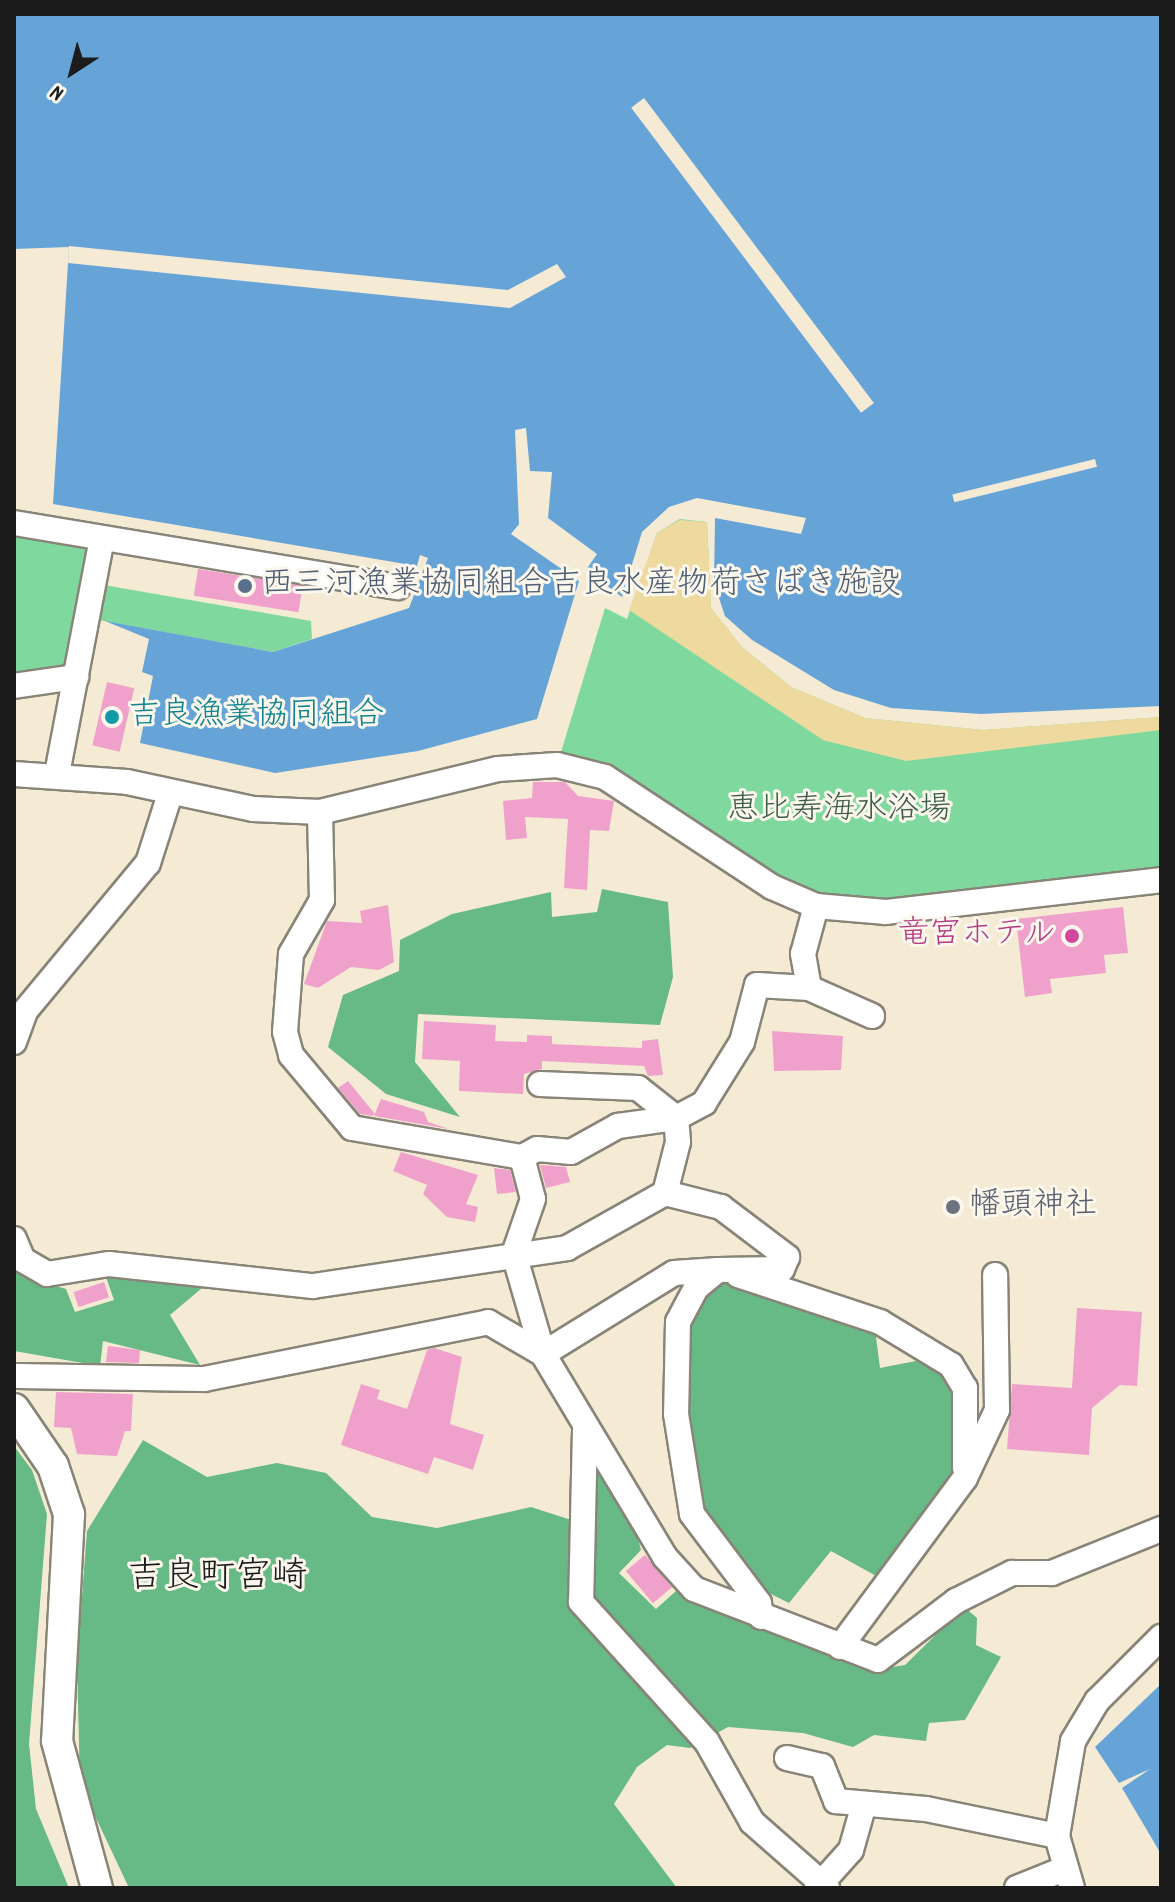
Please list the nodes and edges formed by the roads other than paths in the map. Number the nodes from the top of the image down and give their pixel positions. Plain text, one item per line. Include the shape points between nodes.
1 (14, 523) edge
2 (102, 538) junction
3 (398, 587) dead end
4 (76, 677) junction
5 (14, 686) edge
6 (14, 774) edge
7 (57, 774) junction
8 (170, 794) junction
9 (320, 812) junction
10 (1161, 880) edge
11 (816, 906) junction
12 (809, 988) junction
13 (872, 1016) dead end
14 (14, 1042) edge
15 (540, 1084) dead end
16 (676, 1118) junction
17 (522, 1157) junction
18 (665, 1193) junction
19 (14, 1239) edge
20 (514, 1254) junction
21 (724, 1270) junction
22 (995, 1275) dead end
23 (543, 1354) junction
24 (14, 1376) edge
25 (14, 1409) edge
26 (585, 1430) junction
27 (965, 1478) junction
28 (1161, 1529) edge
29 (761, 1617) junction
30 (1161, 1637) edge
31 (840, 1647) junction
32 (787, 1758) dead end
33 (864, 1804) junction
34 (1057, 1836) junction
35 (1068, 1879) edge
36 (822, 1887) edge
37 (97, 1888) edge
38 (1017, 1888) edge

1 - 2 street
2 - 3 street
2 - 4 street
4 - 5 street
4 - 7 street
6 - 7 street
7 - 8 street
8 - 9 street
8 - 14 street via 148,863 25,1011
9 - 11 street via 498,769 574,766 605,777 772,887
9 - 17 street via 322,900 291,954 285,1032 291,1055 352,1128
10 - 11 street via 886,912
11 - 12 street via 803,954
12 - 13 street
12 - 16 street via 757,985 742,1042 704,1103
15 - 16 street via 638,1088
16 - 17 street via 618,1126 571,1152 537,1149
16 - 18 street via 678,1142
17 - 20 street via 533,1199
18 - 20 street via 567,1248
18 - 21 street via 721,1207 787,1257 782,1269
19 - 20 street via 23,1260 47,1274 109,1264 313,1286
20 - 23 street
21 - 23 street via 674,1273
21 - 27 street via 880,1322 951,1365 965,1388
21 - 29 street via 696,1288 678,1322 676,1414 692,1514 759,1603
22 - 27 street via 997,1410
23 - 24 street via 488,1322 204,1379
23 - 26 street
25 - 37 main road via 53,1466 69,1514 57,1741 67,1799
26 - 29 street via 665,1557 694,1589
26 - 36 street via 581,1602 707,1742 752,1822
27 - 31 street
28 - 31 street via 1052,1573 1012,1573 956,1601 878,1660
29 - 31 street
30 - 34 street via 1083,1720
32 - 33 street via 822,1766 836,1801
33 - 34 street
33 - 36 street via 851,1850
34 - 35 street
35 - 38 street

